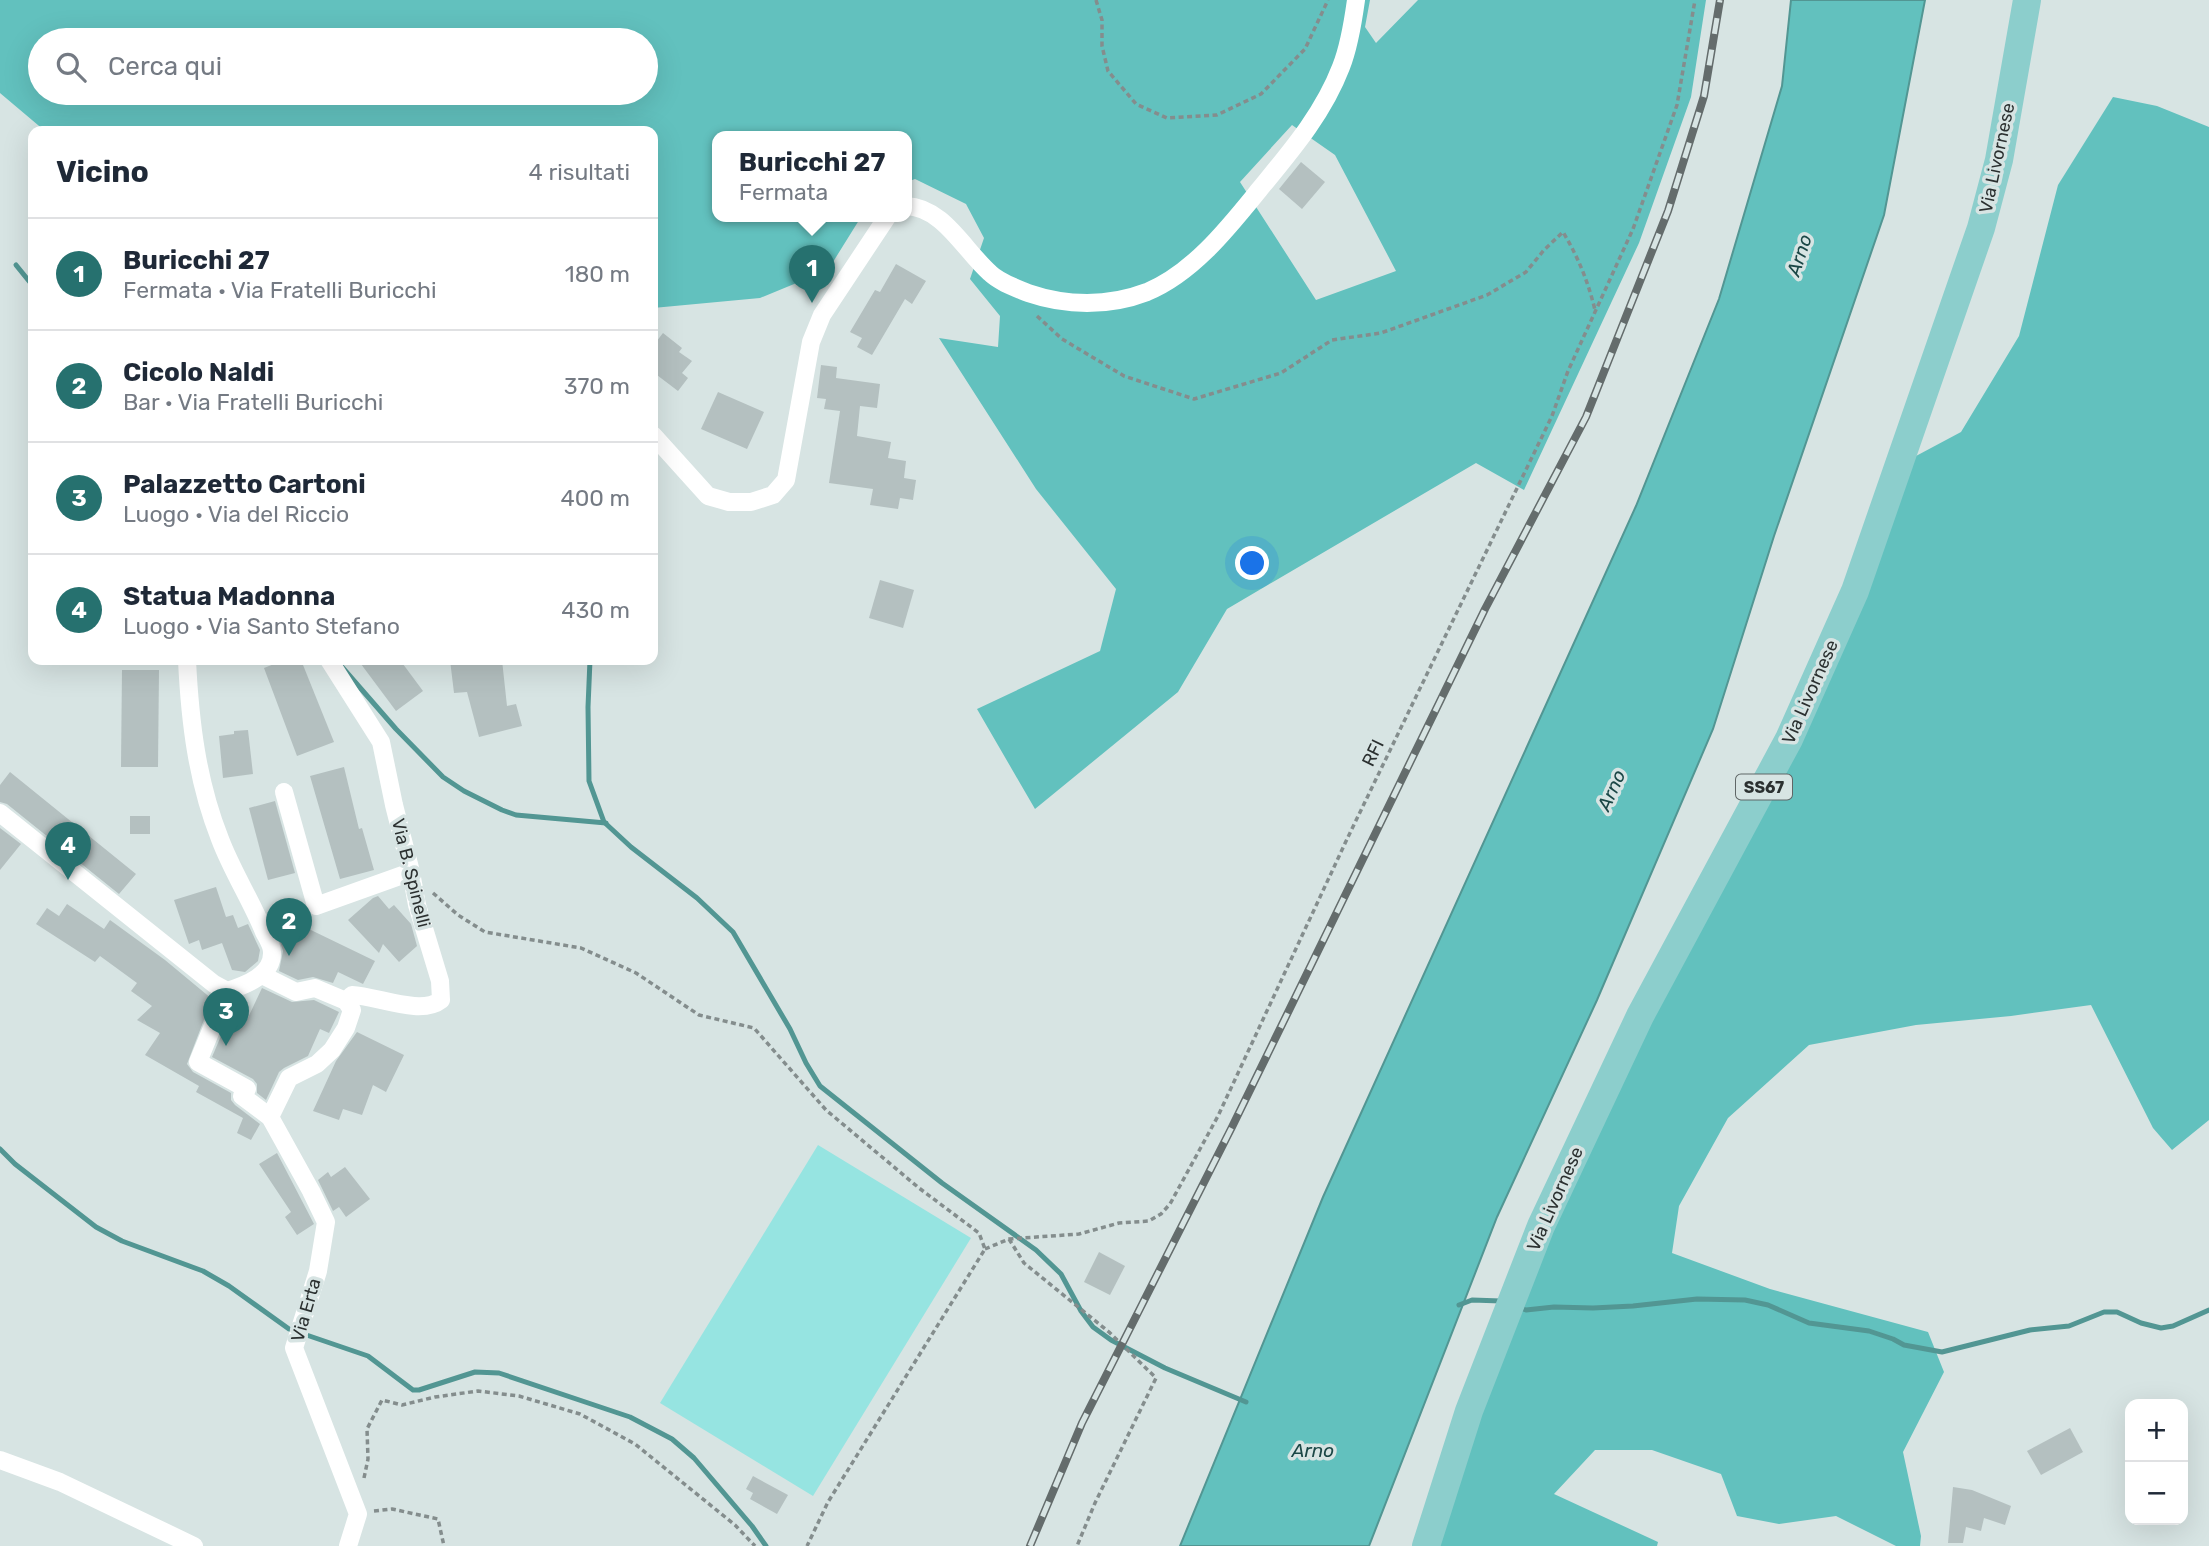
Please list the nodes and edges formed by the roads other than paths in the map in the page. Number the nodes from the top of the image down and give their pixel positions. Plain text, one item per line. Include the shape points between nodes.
1 (1356, 0) edge
2 (2027, 0) edge
3 (912, 207) edge
4 (884, 222) edge
5 (658, 441) edge
6 (187, 665) edge
7 (332, 665) edge
8 (284, 792) dead end
9 (0, 813) edge
10 (411, 872) junction
11 (265, 971) junction
12 (220, 988) junction
13 (346, 1001) junction
14 (270, 1117) junction
15 (0, 1460) edge
16 (194, 1546) edge
17 (348, 1546) edge
18 (1426, 1546) edge

1 - 3 street via 1342,66 1307,132 1217,241 1147,292 1090,304 1061,303 1025,292 993,276 945,223 926,209
2 - 18 main road, Via Livornese / SS67 via 1982,228 1855,591 1790,739 1640,1016 1541,1226 1469,1412
4 - 5 street via 822,315 811,342 786,480 772,495 751,502 708,496
6 - 11 street via 197,766 220,840 272,950
7 - 10 street, Via B. Spinelli via 381,742
8 - 10 street via 316,906
9 - 12 street
10 - 13 street, Via B. Spinelli via 441,1000 434,1006 411,1006 352,995
11 - 12 street via 240,987
11 - 13 street via 296,992 315,988
12 - 14 street via 198,1062 247,1089 242,1096
13 - 14 street via 352,1010 332,1050 317,1064 289,1078
14 - 17 street, Via Erta via 326,1222 318,1271 294,1348 358,1514
15 - 16 street via 60,1482

